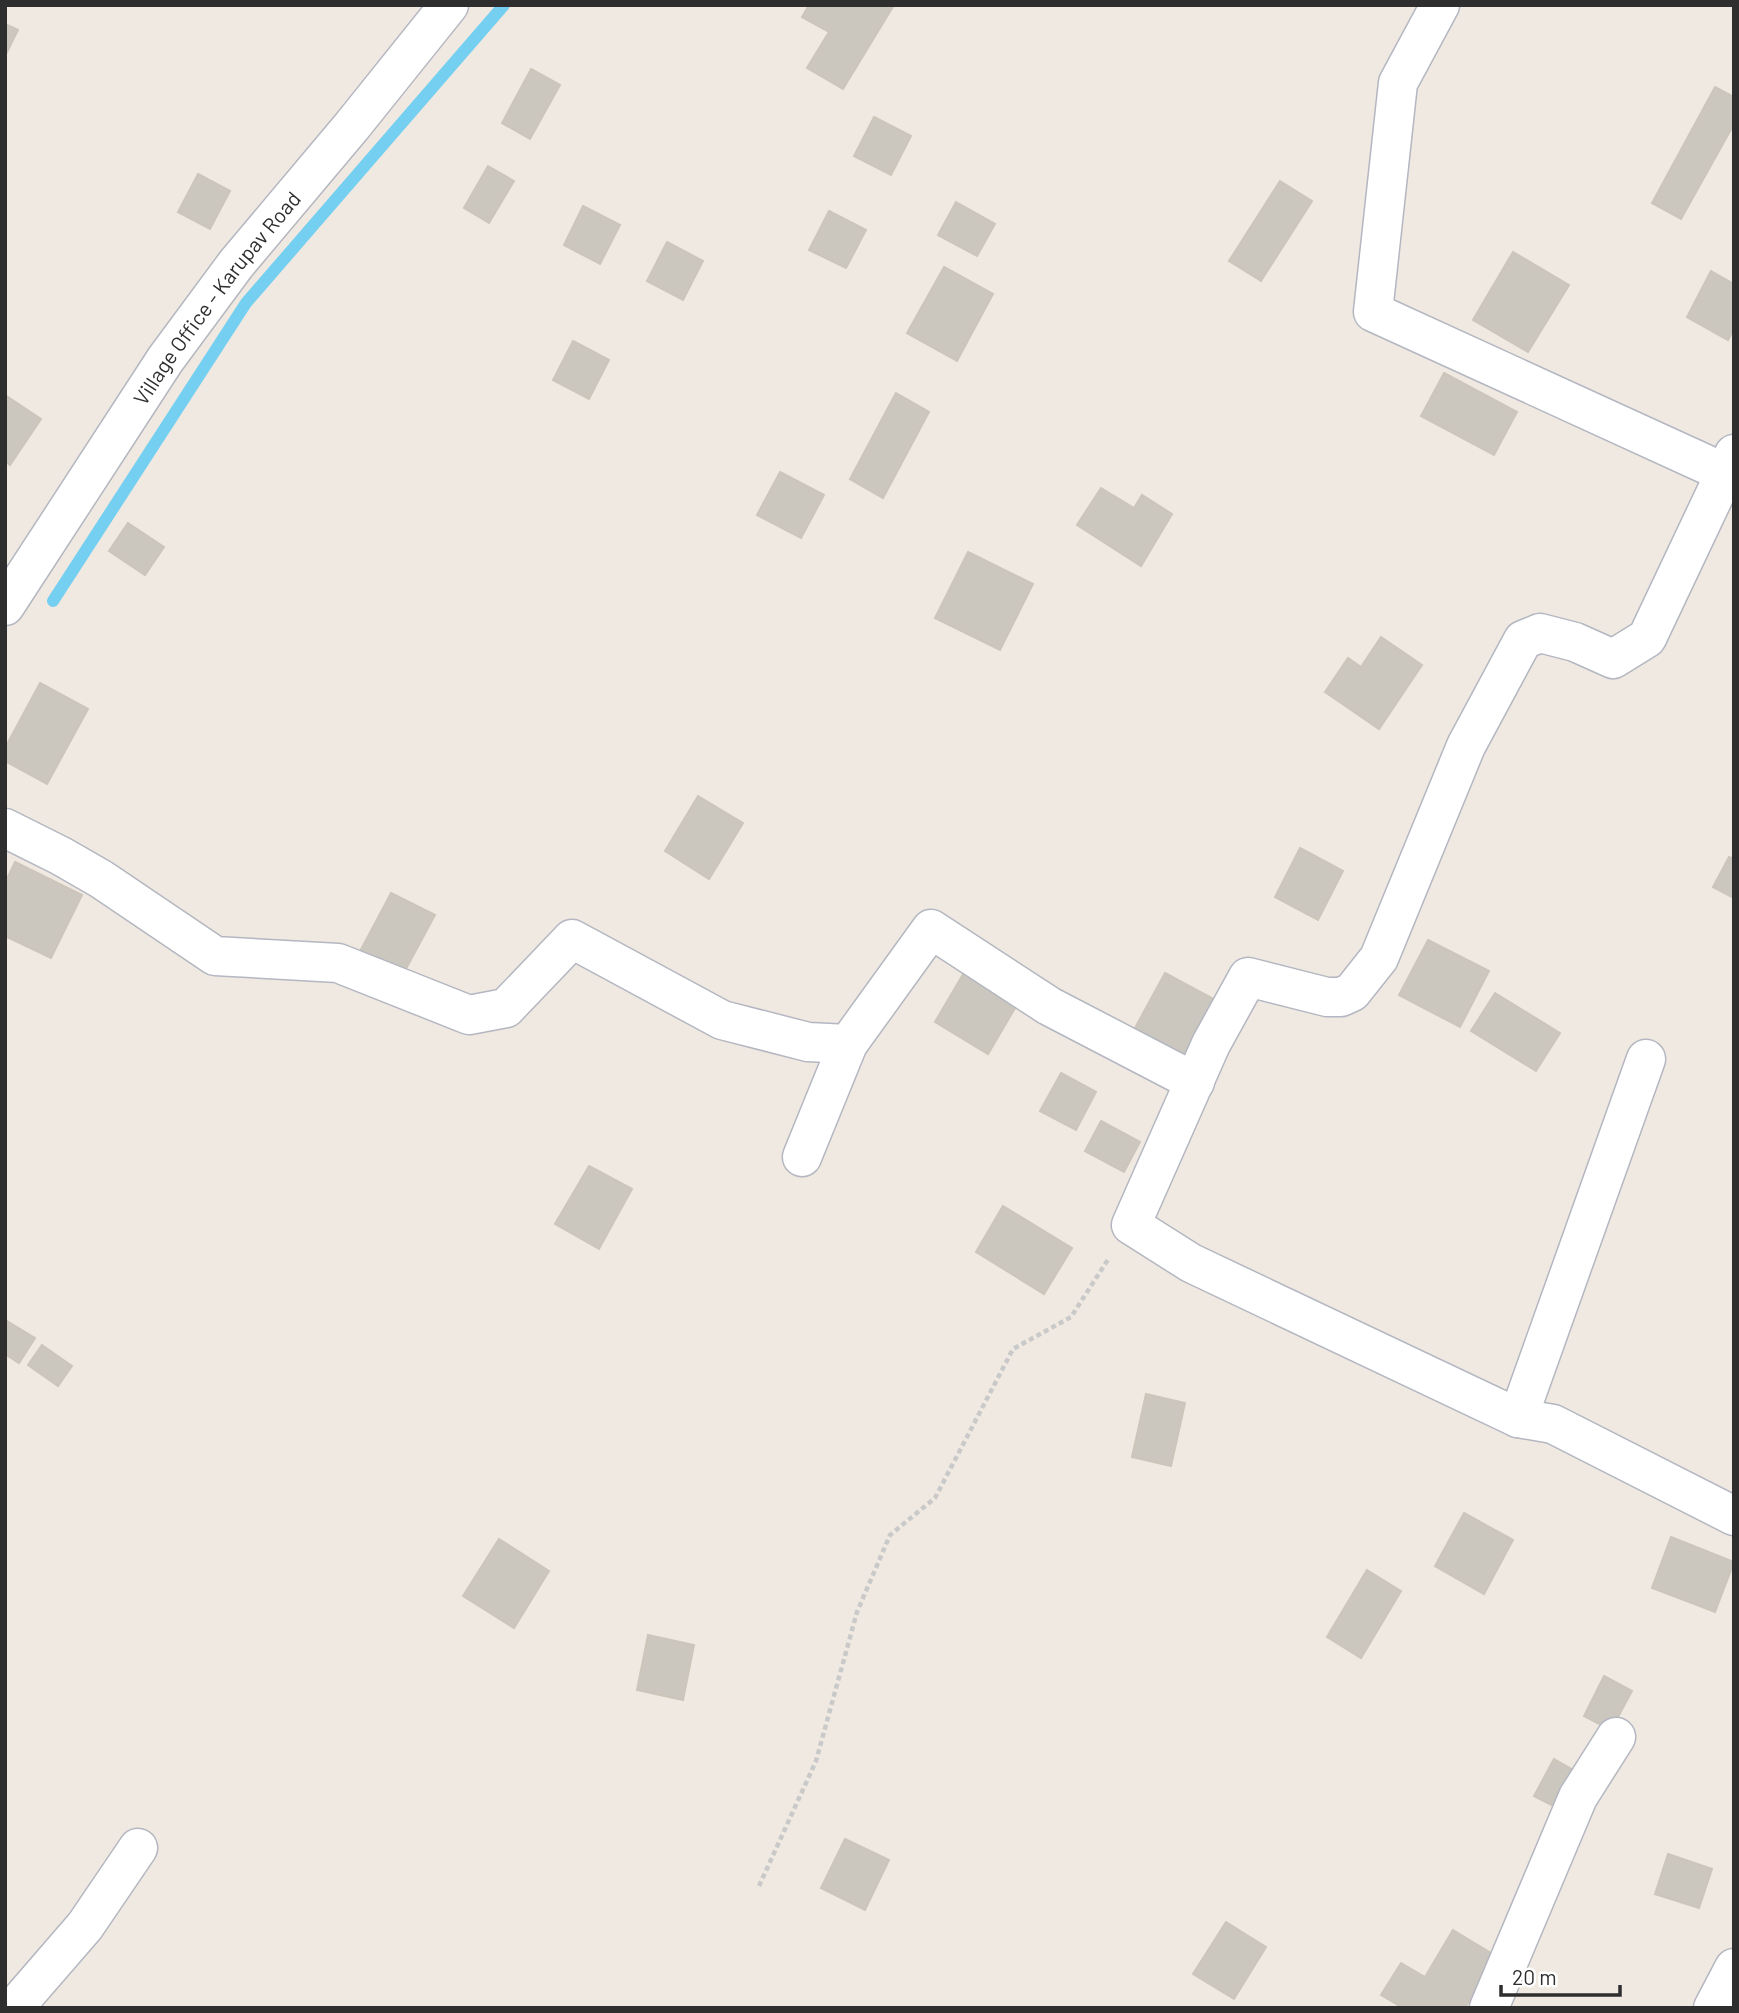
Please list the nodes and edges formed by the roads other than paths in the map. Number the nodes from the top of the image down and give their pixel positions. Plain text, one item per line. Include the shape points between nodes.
1 (449, 5) edge
2 (1440, 5) edge
3 (1729, 463) edge
4 (5, 606) edge
5 (5, 828) edge
6 (848, 1044) junction
7 (1646, 1059) dead end
8 (1195, 1082) junction
9 (802, 1157) dead end
10 (1518, 1418) junction
11 (1734, 1516) edge
12 (1616, 1737) dead end
13 (138, 1847) dead end
14 (1734, 1968) edge
15 (14, 2008) edge
16 (1489, 2008) edge
17 (1713, 2008) edge

1 - 4 street, Village Office - Karupav Road via 236,264 164,360
2 - 3 street via 1398,83 1373,312
3 - 8 street via 1647,638 1613,659 1540,633 1523,640 1466,746 1379,958 1352,992 1327,997 1248,977
5 - 6 street via 101,879 215,956 338,963 468,1014 506,1007 572,939 722,1020 808,1042
6 - 8 street via 931,929 1049,1006
6 - 9 street
7 - 10 street
8 - 10 street via 1131,1225 1191,1264
10 - 11 street via 1553,1424
12 - 16 street via 1578,1797
13 - 15 street via 85,1926
14 - 17 street

